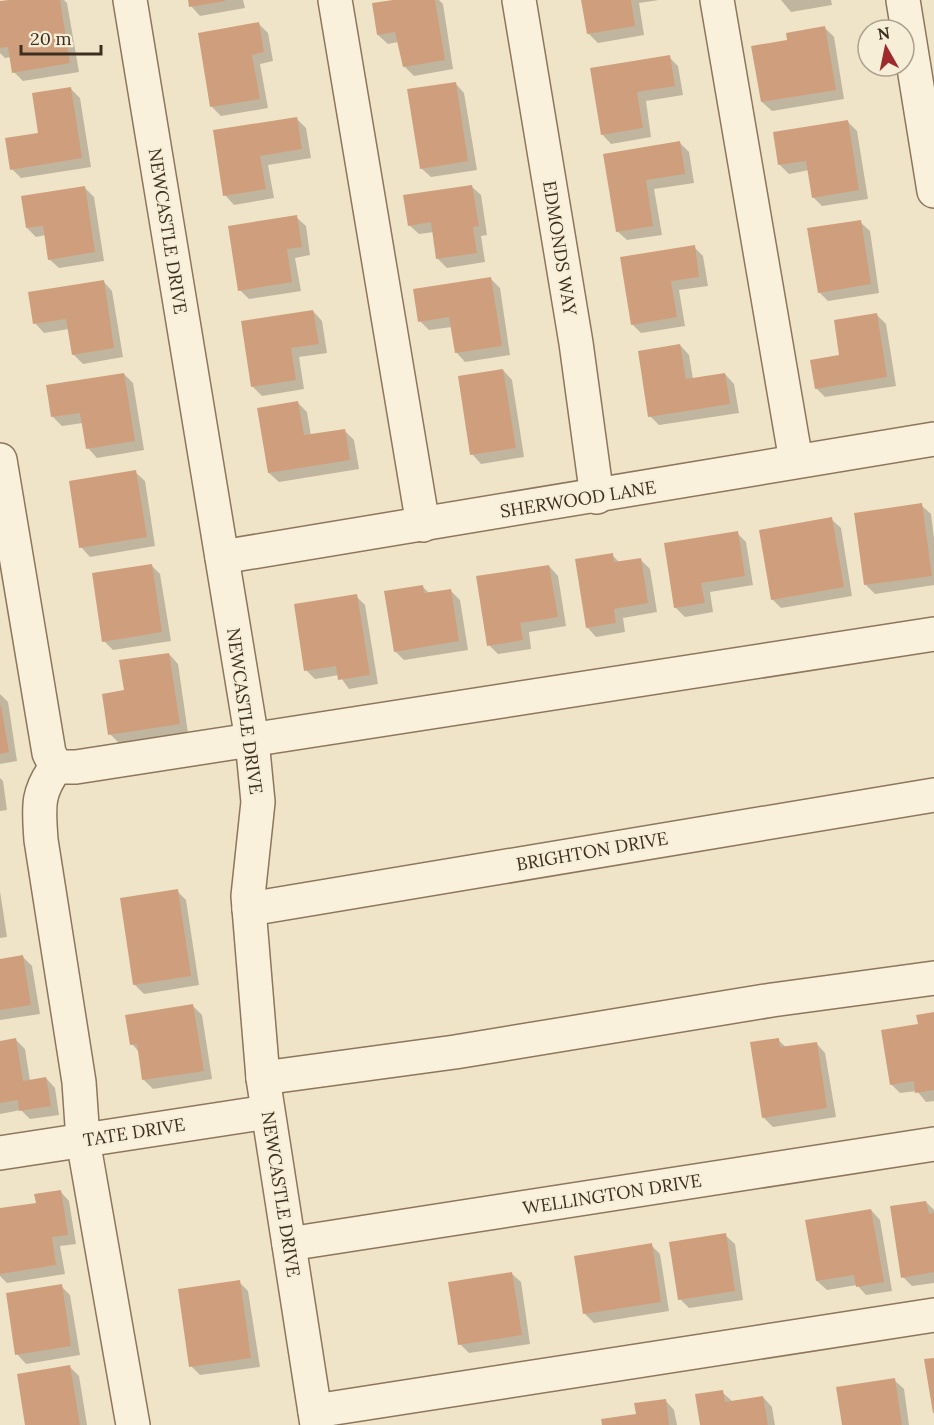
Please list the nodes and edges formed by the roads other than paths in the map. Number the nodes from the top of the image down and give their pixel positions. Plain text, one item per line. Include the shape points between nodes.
1 (130, 0) edge
2 (335, 0) edge
3 (519, 0) edge
4 (717, 0) edge
5 (903, 0) edge
6 (934, 191) edge
7 (934, 439) edge
8 (0, 460) edge
9 (796, 461) junction
10 (597, 497) junction
11 (423, 525) junction
12 (222, 557) junction
13 (934, 634) edge
14 (252, 740) junction
15 (56, 767) junction
16 (934, 795) edge
17 (249, 909) junction
18 (934, 978) edge
19 (263, 1078) junction
20 (267, 1112) junction
21 (83, 1140) junction
22 (934, 1144) edge
23 (0, 1153) edge
24 (289, 1244) junction
25 (934, 1315) edge
26 (316, 1418) edge
27 (133, 1425) edge

1 - 12 street, NEWCASTLE DRIVE
2 - 11 street
3 - 10 street, EDMONDS WAY via 576,343
4 - 9 street
5 - 6 street
7 - 9 street, SHERWOOD LANE
8 - 15 street via 49,753
9 - 10 street, SHERWOOD LANE
10 - 11 street, SHERWOOD LANE
11 - 12 street, SHERWOOD LANE
12 - 14 street, NEWCASTLE DRIVE
13 - 14 street
14 - 15 street
14 - 17 street, NEWCASTLE DRIVE via 258,802
15 - 21 street via 39,800 41,840 79,1082
16 - 17 street, BRIGHTON DRIVE
17 - 19 street, NEWCASTLE DRIVE
18 - 19 street
19 - 20 street, NEWCASTLE DRIVE
20 - 21 street, TATE DRIVE
20 - 24 street, NEWCASTLE DRIVE
21 - 23 street, TATE DRIVE
21 - 27 street
22 - 24 street, WELLINGTON DRIVE
24 - 26 street, NEWCASTLE DRIVE
25 - 26 street

